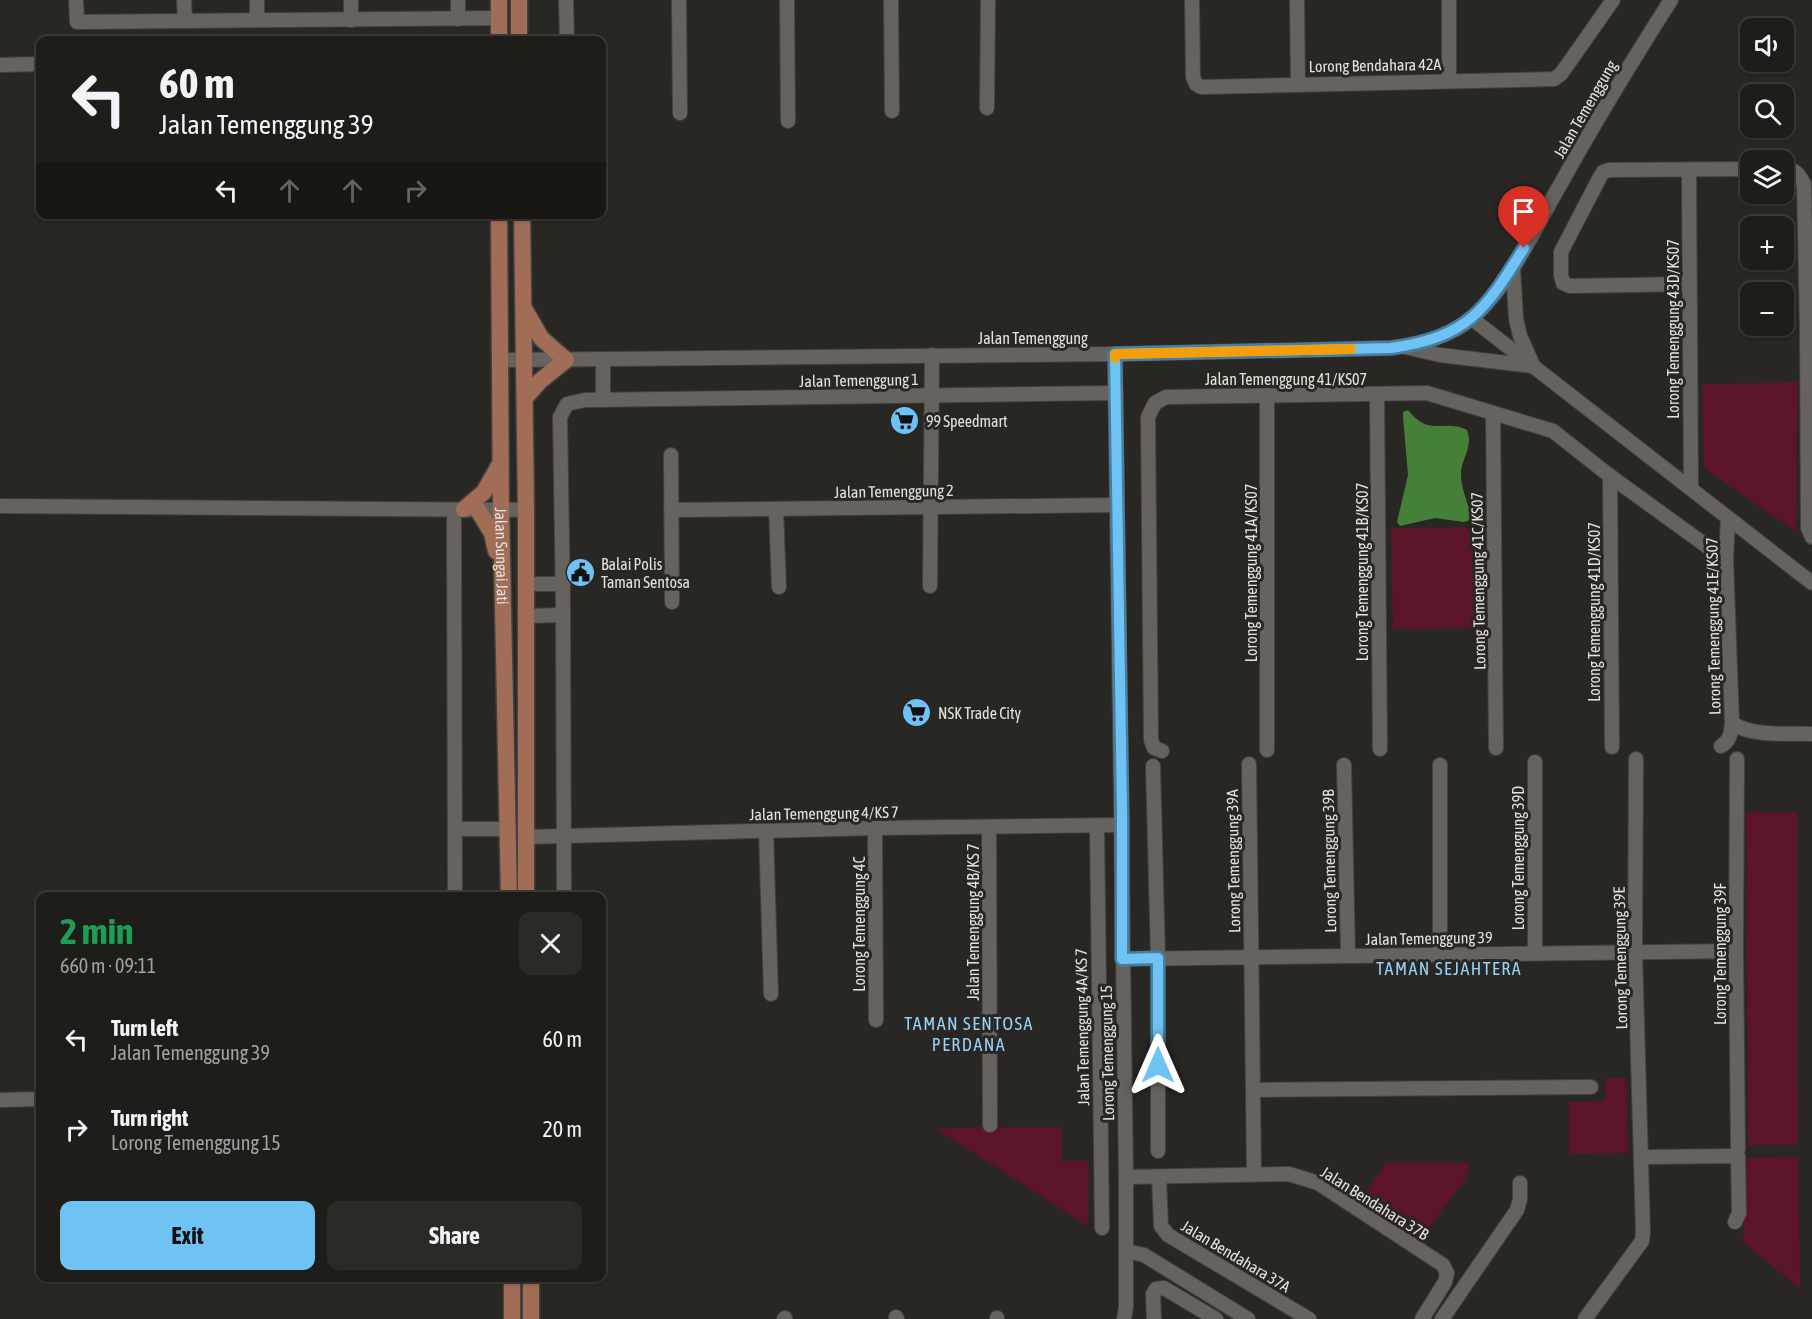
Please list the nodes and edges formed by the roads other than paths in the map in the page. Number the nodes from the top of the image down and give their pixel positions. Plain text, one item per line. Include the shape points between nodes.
1 (76, 0) edge
2 (184, 0) edge
3 (257, 0) edge
4 (351, 0) edge
5 (458, 0) edge
6 (499, 0) edge
7 (519, 0) edge
8 (566, 0) edge
9 (679, 0) edge
10 (787, 0) edge
11 (891, 0) edge
12 (988, 0) edge
13 (1192, 0) edge
14 (1297, 0) edge
15 (1449, 0) edge
16 (1613, 0) edge
17 (1671, 0) edge
18 (458, 18) junction
19 (499, 18) junction
20 (351, 20) junction
21 (185, 21) junction
22 (257, 21) junction
23 (499, 36) edge
24 (519, 36) edge
25 (567, 36) edge
26 (36, 64) edge
27 (0, 65) edge
28 (1449, 80) junction
29 (1298, 84) junction
30 (987, 108) dead end
31 (892, 111) dead end
32 (680, 113) dead end
33 (788, 121) dead end
34 (1740, 169) edge
35 (1689, 170) junction
36 (1794, 171) edge
37 (1809, 214) edge
38 (499, 219) edge
39 (522, 219) edge
40 (1512, 267) junction
41 (1689, 284) junction
42 (524, 307) junction
43 (1472, 318) junction
44 (1810, 330) edge
45 (1403, 346) junction
46 (1115, 354) junction
47 (932, 355) junction
48 (500, 360) junction
49 (525, 360) junction
50 (566, 360) junction
51 (603, 360) junction
52 (1534, 367) junction
53 (603, 393) junction
54 (1116, 393) junction
55 (932, 395) junction
56 (1267, 395) junction
57 (1377, 395) junction
58 (525, 398) junction
59 (1492, 414) junction
60 (671, 455) dead end
61 (501, 463) junction
62 (1610, 476) junction
63 (1691, 489) junction
64 (1118, 505) junction
65 (0, 506) edge
66 (930, 507) junction
67 (776, 509) junction
68 (465, 510) junction
69 (501, 510) junction
70 (526, 510) junction
71 (671, 510) junction
72 (1728, 518) junction
73 (1812, 537) edge
74 (1726, 560) junction
75 (1812, 583) edge
76 (504, 584) junction
77 (527, 584) junction
78 (563, 584) junction
79 (930, 586) dead end
80 (779, 587) dead end
81 (672, 602) dead end
82 (526, 615) junction
83 (564, 615) junction
84 (1732, 723) junction
85 (1812, 734) edge
86 (1721, 746) dead end
87 (1612, 747) dead end
88 (1496, 748) dead end
89 (1380, 749) dead end
90 (1267, 750) dead end
91 (1162, 752) dead end
92 (1636, 759) dead end
93 (1737, 759) dead end
94 (1535, 762) dead end
95 (1248, 764) dead end
96 (1344, 765) dead end
97 (1440, 765) dead end
98 (1153, 766) dead end
99 (1122, 825) junction
100 (989, 826) junction
101 (1097, 826) junction
102 (874, 828) junction
103 (456, 829) junction
104 (508, 829) junction
105 (766, 831) junction
106 (564, 836) junction
107 (526, 837) junction
108 (455, 892) edge
109 (509, 892) edge
110 (526, 892) edge
111 (564, 892) edge
112 (1736, 951) junction
113 (1635, 952) junction
114 (1535, 953) junction
115 (1440, 955) junction
116 (1348, 956) junction
117 (1251, 957) junction
118 (1158, 958) junction
119 (1122, 959) junction
120 (771, 994) dead end
121 (876, 1020) dead end
122 (1591, 1087) dead end
123 (1253, 1090) junction
124 (36, 1099) edge
125 (0, 1100) edge
126 (990, 1125) dead end
127 (1158, 1151) dead end
128 (1738, 1153) junction
129 (1642, 1157) junction
130 (1254, 1174) junction
131 (1126, 1177) junction
132 (1160, 1177) junction
133 (1520, 1183) dead end
134 (1735, 1222) dead end
135 (1102, 1228) dead end
136 (1126, 1251) junction
137 (512, 1282) edge
138 (531, 1282) edge
139 (512, 1319) edge
140 (531, 1319) edge
141 (1124, 1319) edge
142 (1154, 1319) edge
143 (1216, 1319) edge
144 (1248, 1319) edge
145 (1309, 1319) edge
146 (1422, 1319) edge
147 (1442, 1319) edge
148 (1586, 1319) edge

1 - 21 street via 77,22
2 - 21 street
3 - 22 street
4 - 20 street
5 - 18 street
6 - 19 main road
7 - 24 main road
8 - 25 street
9 - 32 street
10 - 33 street
11 - 31 street
12 - 30 street
13 - 29 street, Lorong Bendahara 42A via 1196,84
14 - 29 street
15 - 28 street
16 - 28 street, Lorong Bendahara 42A via 1554,79
17 - 40 street, Jalan Temenggung via 1600,113
18 - 19 street
18 - 20 street
19 - 23 main road
20 - 22 street
21 - 22 street
26 - 27 street
28 - 29 street, Lorong Bendahara 42A
34 - 35 street
35 - 41 street, Lorong Temenggung 43D/KS07
35 - 41 street via 1603,172 1561,252 1563,283 1570,286
36 - 37 street via 1804,184
37 - 44 street
38 - 48 main road, Jalan Sungai Jati
39 - 42 main road, Jalan Sungai Jati
40 - 43 street, Jalan Temenggung
40 - 52 street via 1516,319
41 - 63 street, Lorong Temenggung 43D/KS07
42 - 49 main road, Jalan Sungai Jati
42 - 50 main road via 541,338
43 - 45 street, Jalan Temenggung via 1446,334
43 - 52 street
44 - 73 street via 1808,528
45 - 46 street, Jalan Temenggung
45 - 52 street via 1440,355
46 - 47 street, Jalan Temenggung
46 - 54 street, Lorong Temenggung 15
47 - 51 street, Jalan Temenggung
47 - 55 street
48 - 49 street, Jalan Temenggung
48 - 61 main road, Jalan Sungai Jati
49 - 50 street, Jalan Temenggung
49 - 58 main road, Jalan Sungai Jati
50 - 51 street, Jalan Temenggung
50 - 58 main road
51 - 53 street
52 - 63 street
53 - 55 street, Jalan Temenggung 1
53 - 78 street, Jalan Temenggung 1 via 567,404 560,417
54 - 55 street, Jalan Temenggung 1
54 - 64 street, Lorong Temenggung 15
55 - 66 street
56 - 57 street, Jalan Temenggung 41/KS07
56 - 90 street, Lorong Temenggung 41A/KS07
56 - 91 street, Jalan Temenggung 41/KS07 via 1166,397 1155,403 1148,417 1151,740 1154,748
57 - 59 street, Jalan Temenggung 41/KS07 via 1427,393
57 - 89 street, Lorong Temenggung 41B/KS07
58 - 70 main road, Jalan Sungai Jati
59 - 62 street, Jalan Temenggung 41/KS07 via 1553,431
59 - 88 street, Lorong Temenggung 41C/KS07
60 - 71 street
61 - 68 main road via 484,492
61 - 69 main road, Jalan Sungai Jati
62 - 74 street, Jalan Temenggung 41/KS07
62 - 87 street, Lorong Temenggung 41D/KS07
63 - 72 street
64 - 66 street, Jalan Temenggung 2
64 - 99 street, Lorong Temenggung 15
65 - 68 street
66 - 67 street, Jalan Temenggung 2
66 - 79 street
67 - 71 street, Jalan Temenggung 2
67 - 80 street
68 - 69 street
68 - 76 main road via 492,533
68 - 103 street
69 - 70 street
69 - 76 main road, Jalan Sungai Jati
70 - 77 main road, Jalan Sungai Jati
71 - 81 street
72 - 74 street, Lorong Temenggung 41E/KS07
72 - 75 street
74 - 84 street, Lorong Temenggung 41E/KS07
76 - 104 main road, Jalan Sungai Jati
77 - 78 street
77 - 82 main road, Jalan Sungai Jati
78 - 83 street, Jalan Temenggung 1
82 - 83 street
82 - 107 main road, Jalan Sungai Jati
83 - 106 street, Jalan Temenggung 1
84 - 85 street, Lorong Temenggung 41E/KS07 via 1756,732
84 - 86 street via 1730,735
92 - 113 street, Lorong Temenggung 39E
93 - 112 street, Lorong Temenggung 39F
94 - 114 street, Lorong Temenggung 39D
95 - 117 street, Lorong Temenggung 39A
96 - 116 street, Lorong Temenggung 39B
97 - 115 street
98 - 118 street
99 - 101 street, Jalan Temenggung 4/KS 7
99 - 119 street, Lorong Temenggung 15
100 - 101 street, Jalan Temenggung 4/KS 7
100 - 102 street, Jalan Temenggung 4/KS 7
100 - 126 street, Jalan Temenggung 4B/KS 7
101 - 135 street, Jalan Temenggung 4A/KS 7
102 - 105 street, Jalan Temenggung 4/KS 7
102 - 121 street, Lorong Temenggung 4C
103 - 104 street
103 - 108 street
104 - 109 main road, Jalan Sungai Jati
105 - 106 street, Jalan Temenggung 4/KS 7
105 - 120 street
106 - 107 street, Jalan Temenggung 4/KS 7
106 - 111 street, Jalan Temenggung 1
107 - 110 main road, Jalan Sungai Jati
112 - 113 street, Jalan Temenggung 39
112 - 128 street, Lorong Temenggung 39F
113 - 114 street, Jalan Temenggung 39
113 - 129 street, Lorong Temenggung 39E
114 - 115 street, Jalan Temenggung 39
115 - 116 street, Jalan Temenggung 39
116 - 117 street, Jalan Temenggung 39
117 - 118 street, Jalan Temenggung 39
117 - 123 street, Lorong Temenggung 39A
118 - 119 street, Jalan Temenggung 39
118 - 127 street
119 - 131 street, Lorong Temenggung 15
122 - 123 street
123 - 130 street, Lorong Temenggung 39A
124 - 125 street
128 - 129 street
128 - 134 street, Lorong Temenggung 39F via 1739,1213
129 - 148 street, Lorong Temenggung 39E via 1642,1241
130 - 132 street, Jalan Bendahara 37B
130 - 146 street, Jalan Bendahara 37B via 1289,1174 1318,1183 1443,1265 1447,1273 1445,1282
131 - 132 street, Jalan Bendahara 37B
131 - 136 street, Lorong Temenggung 15
132 - 145 street, Jalan Bendahara 37A via 1161,1226 1168,1235
133 - 147 street via 1517,1210
136 - 141 street, Lorong Temenggung 15
136 - 144 street via 1144,1255
137 - 139 main road
138 - 140 main road
142 - 143 street via 1153,1294 1164,1288

